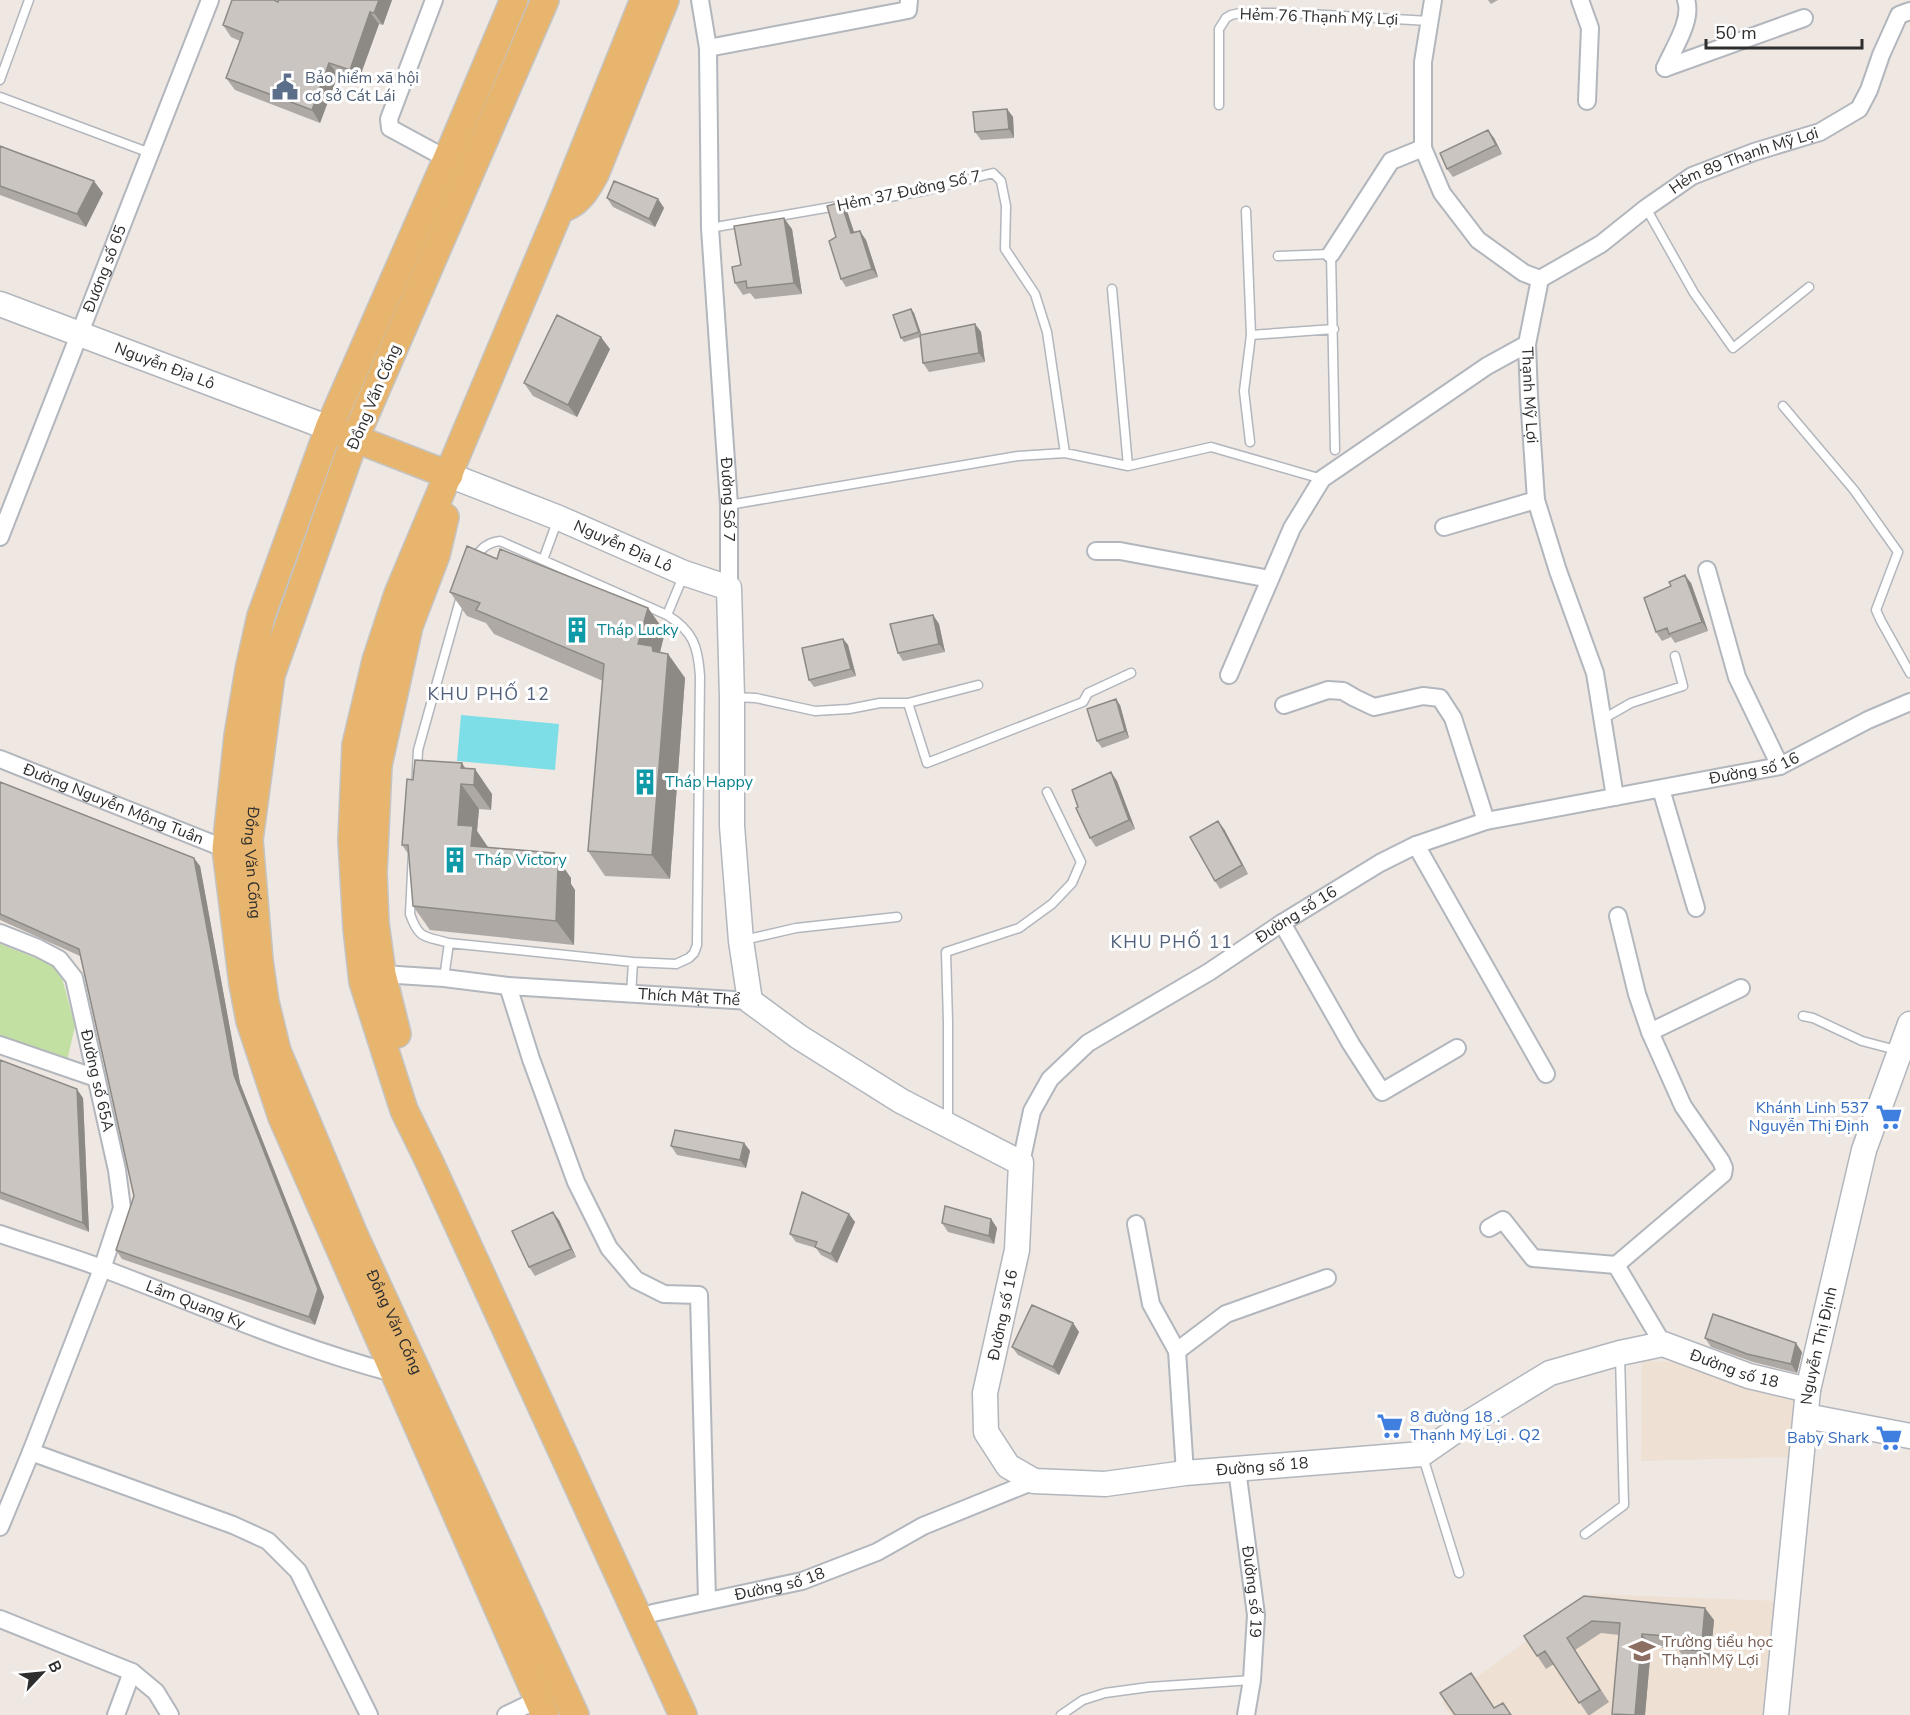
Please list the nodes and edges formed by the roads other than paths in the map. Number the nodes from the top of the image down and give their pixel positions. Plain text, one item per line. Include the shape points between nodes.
1 (29, 0) edge
2 (210, 0) edge
3 (434, 0) edge
4 (514, 0) edge
5 (545, 0) edge
6 (644, 0) edge
7 (665, 0) edge
8 (700, 0) edge
9 (922, 0) edge
10 (1433, 0) edge
11 (1580, 0) edge
12 (1686, 0) edge
13 (908, 5) edge
14 (1910, 11) edge
15 (1804, 18) dead end
16 (1429, 21) junction
17 (708, 48) junction
18 (0, 80) edge
19 (0, 97) edge
20 (1587, 101) dead end
21 (1219, 105) dead end
22 (1423, 148) junction
23 (150, 153) junction
24 (459, 165) junction
25 (1646, 208) junction
26 (560, 209) junction
27 (1246, 212) dead end
28 (710, 228) junction
29 (1331, 254) junction
30 (1278, 255) dead end
31 (1540, 279) junction
32 (1809, 287) dead end
33 (1112, 289) dead end
34 (0, 304) edge
35 (1334, 329) junction
36 (79, 334) junction
37 (1251, 335) junction
38 (1527, 344) junction
39 (1783, 406) dead end
40 (329, 428) junction
41 (355, 438) junction
42 (1250, 442) dead end
43 (1335, 450) dead end
44 (1065, 453) junction
45 (1128, 466) junction
46 (449, 475) junction
47 (1322, 479) junction
48 (1536, 500) junction
49 (729, 505) junction
50 (558, 518) junction
51 (1444, 527) dead end
52 (0, 537) edge
53 (1096, 551) dead end
54 (543, 560) junction
55 (1707, 570) dead end
56 (684, 573) junction
57 (1270, 579) junction
58 (729, 588) junction
59 (667, 615) junction
60 (1675, 656) dead end
61 (1131, 673) dead end
62 (1910, 673) edge
63 (1229, 675) dead end
64 (978, 685) dead end
65 (732, 697) junction
66 (1910, 702) edge
67 (908, 703) junction
68 (1284, 705) dead end
69 (1603, 719) junction
70 (0, 759) edge
71 (1780, 766) junction
72 (1661, 789) junction
73 (1047, 792) dead end
74 (1615, 798) junction
75 (1486, 821) junction
76 (1416, 845) junction
77 (226, 849) junction
78 (1696, 908) dead end
79 (1618, 916) dead end
80 (897, 917) dead end
81 (1282, 923) junction
82 (0, 933) edge
83 (741, 941) junction
84 (449, 943) junction
85 (633, 962) junction
86 (382, 974) junction
87 (444, 978) junction
88 (508, 986) junction
89 (1741, 988) dead end
90 (631, 995) junction
91 (750, 1000) junction
92 (1803, 1016) dead end
93 (1910, 1024) edge
94 (1650, 1032) junction
95 (0, 1045) edge
96 (1457, 1048) dead end
97 (1900, 1051) junction
98 (1546, 1074) dead end
99 (96, 1078) junction
100 (948, 1124) junction
101 (1021, 1163) junction
102 (1136, 1224) dead end
103 (1489, 1228) dead end
104 (0, 1234) edge
105 (1616, 1265) junction
106 (102, 1269) junction
107 (1327, 1278) dead end
108 (1663, 1344) junction
109 (1177, 1351) junction
110 (1620, 1353) junction
111 (405, 1371) junction
112 (1808, 1390) junction
113 (1806, 1416) junction
114 (1910, 1436) edge
115 (32, 1452) junction
116 (1422, 1454) junction
117 (1237, 1469) junction
118 (1185, 1473) junction
119 (1034, 1480) junction
120 (0, 1527) edge
121 (1585, 1534) dead end
122 (1459, 1573) dead end
123 (707, 1601) junction
124 (653, 1613) junction
125 (0, 1619) edge
126 (132, 1672) junction
127 (1252, 1680) junction
128 (541, 1708) edge
129 (116, 1715) edge
130 (170, 1715) edge
131 (369, 1715) edge
132 (506, 1715) edge
133 (575, 1715) edge
134 (683, 1715) edge
135 (699, 1715) edge
136 (1060, 1715) edge
137 (1246, 1715) edge
138 (1776, 1715) edge

1 - 18 lane
2 - 23 street, Đương số 65
3 - 24 street via 389,120 390,128
4 - 24 main road, Đồng Văn Cống
5 - 24 main road, Đồng Văn Cống
6 - 26 main road
7 - 26 main road via 595,174 573,204
8 - 17 street, Đường Số 7
9 - 13 street
10 - 16 street
11 - 20 street via 1590,28
12 - 15 street via 1686,22 1665,68
13 - 17 street
14 - 25 street, Hẻm 89 Thạnh Mỹ Lợi via 1899,15 1859,109 1820,132 1692,176
16 - 21 lane, Hẻm 76 Thạnh Mỹ Lợi via 1291,13 1231,15 1219,29
16 - 22 street via 1423,62
17 - 28 street, Đường Số 7
19 - 23 lane
22 - 29 street via 1391,161
22 - 31 street via 1442,193 1478,240 1524,273
23 - 36 street, Đương số 65
24 - 40 main road, Đồng Văn Cống
24 - 41 main road, Đồng Văn Cống
25 - 31 street, Hẻm 89 Thạnh Mỹ Lợi via 1601,244
25 - 32 lane via 1694,293 1733,348
26 - 46 main road
27 - 37 lane
28 - 44 lane, Hẻm 37 Đường Số 7 via 924,191 993,173 1001,181 1006,206 1005,249 1035,294 1047,332
28 - 49 street, Đường Số 7
29 - 30 lane
29 - 35 lane
31 - 38 street, Thạnh Mỹ Lợi
33 - 45 lane
34 - 36 street, Nguyễn Địa Lô
35 - 37 lane
35 - 43 lane
36 - 40 street, Nguyễn Địa Lô
36 - 52 street, Đương số 65
37 - 42 lane via 1244,391
38 - 47 street via 1487,366
38 - 48 street, Thạnh Mỹ Lợi
39 - 62 lane via 1854,490 1898,552 1876,610
40 - 41 main road
40 - 77 main road, Đồng Văn Cống via 261,616 238,736
41 - 46 main road
41 - 111 main road, Đồng Văn Cống via 271,675 249,840 262,981 277,1051 354,1235
44 - 45 lane
44 - 49 lane via 1018,456
45 - 47 lane via 1211,447
46 - 50 street, Nguyễn Địa Lô
46 - 86 main road via 445,519 409,626 378,765 373,873
46 - 134 main road via 398,594 376,661 356,745 352,840 363,982 404,1110
47 - 57 street via 1292,528
48 - 51 street
48 - 69 street, Thạnh Mỹ Lợi via 1595,674
49 - 58 street, Đường Số 7
50 - 54 lane
50 - 56 street, Nguyễn Địa Lô
53 - 57 street via 1120,551
54 - 59 lane
54 - 84 lane via 500,541 477,553 467,575 418,750 410,914 415,929 424,936
55 - 71 street via 1737,677
56 - 58 street, Nguyễn Địa Lô
56 - 59 lane
57 - 63 street
58 - 65 street, Đường Số 7
59 - 85 lane via 682,624 698,653 697,945 689,958 676,964
60 - 69 lane via 1683,686 1631,703
61 - 67 lane via 1088,693 1083,702 927,762
64 - 67 lane
65 - 67 lane via 816,711
65 - 83 street, Đường Số 7 via 732,826
66 - 71 street, Đường số 16
68 - 75 street via 1329,690 1343,691 1374,707 1423,696 1440,698 1453,718
69 - 74 street, Thạnh Mỹ Lợi
70 - 77 street, Đường Nguyễn Mộng Tuân
71 - 72 street, Đường số 16
72 - 74 street, Đường số 16
72 - 78 street
73 - 100 lane via 1081,862 1072,883 1052,904 1019,928 946,952
74 - 75 street, Đường số 16
75 - 76 street, Đường số 16
76 - 81 street, Đường số 16
76 - 98 street
77 - 111 main road, Đồng Văn Cống via 250,1021 282,1117
79 - 94 street
80 - 83 lane via 796,928
81 - 96 street via 1382,1092
81 - 101 street, Đường số 16 via 1209,972 1088,1043 1050,1079 1032,1111
82 - 99 street, Đường số 65A via 59,959 74,978
83 - 91 street, Đường Số 7
84 - 85 lane
84 - 87 lane
85 - 90 lane
86 - 87 street, Thích Mật Thể
86 - 124 main road via 399,1044 434,1139
87 - 88 street, Thích Mật Thể
88 - 90 street, Thích Mật Thể
88 - 123 street via 576,1182 609,1248 636,1280 664,1294 699,1295
89 - 94 street
90 - 91 street, Thích Mật Thể
91 - 100 street, Thích Mật Thể via 799,1037 901,1101
92 - 97 lane via 1862,1041
93 - 97 street, Nguyễn Thị Định
94 - 105 street via 1683,1106 1721,1161 1723,1174
95 - 99 street
97 - 112 street, Nguyễn Thị Định via 1864,1150
99 - 106 street, Đường số 65A via 122,1208
100 - 101 street, Thích Mật Thể
101 - 119 street, Đường số 16 via 1017,1250 985,1393 986,1431 1008,1466
102 - 109 street via 1151,1305
103 - 105 street via 1503,1221 1533,1258
104 - 106 street, Lâm Quang Ky
105 - 108 street
106 - 111 street, Lâm Quang Ky via 348,1361
106 - 115 street, Đường số 65A
107 - 109 street via 1226,1314
108 - 110 street
108 - 112 street, Đường số 18 via 1749,1376
109 - 118 street
110 - 116 street via 1550,1373
110 - 121 lane via 1624,1505
111 - 128 main road, Đồng Văn Cống
111 - 133 main road, Đồng Văn Cống
112 - 113 street, Nguyễn Thị Định
113 - 114 street
113 - 138 street, Nguyễn Thị Định
115 - 120 street, Đường số 65A
115 - 131 street via 268,1541 298,1571
116 - 117 street, Đường số 18
116 - 122 lane
117 - 118 street, Đường số 18
117 - 127 street, Đường số 19 via 1257,1615
118 - 119 street, Đường số 18 via 1105,1484
119 - 123 street, Đường số 18 via 923,1526 877,1552 802,1581
123 - 124 street, Đường số 18
124 - 135 main road
125 - 126 street
126 - 129 street
126 - 130 street via 156,1692
127 - 136 lane via 1105,1694 1083,1700
127 - 137 street, Đường số 19
128 - 132 street

